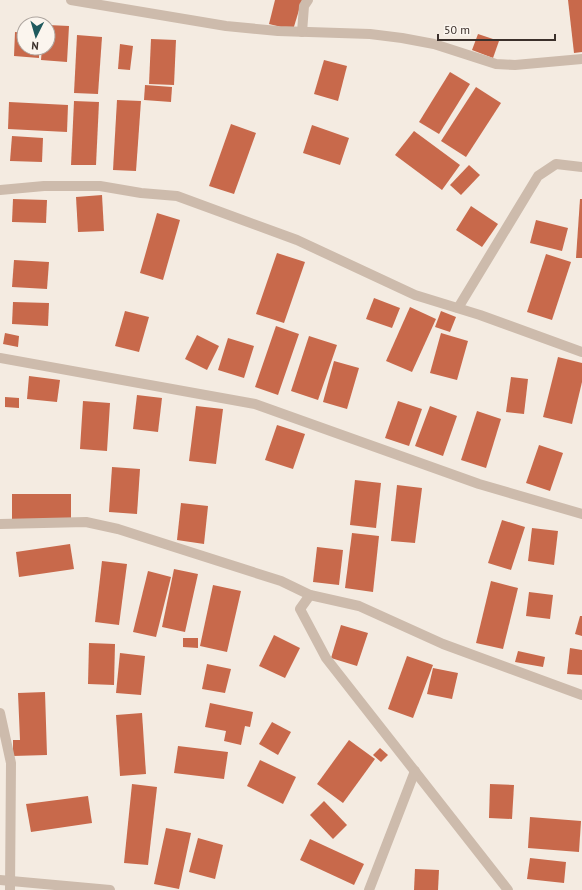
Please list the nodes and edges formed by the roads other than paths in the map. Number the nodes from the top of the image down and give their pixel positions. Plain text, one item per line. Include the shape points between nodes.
1 (71, 0) edge
2 (308, 0) edge
3 (302, 32) junction
4 (582, 59) edge
5 (582, 167) edge
6 (0, 190) edge
7 (458, 308) junction
8 (582, 352) edge
9 (0, 358) edge
10 (582, 514) edge
11 (0, 524) edge
12 (310, 595) junction
13 (582, 694) edge
14 (0, 713) edge
15 (415, 771) junction
16 (6, 884) edge
17 (110, 890) edge
18 (369, 890) edge
19 (508, 890) edge

1 - 3 street via 226,26
2 - 3 street via 304,6
3 - 4 street via 370,34 402,38 434,44 496,64 515,65
5 - 7 street via 556,164 538,176
6 - 7 street via 44,186 100,186 177,196 298,240 415,295
7 - 8 street
9 - 10 street via 255,404 479,484
11 - 12 street via 86,522 118,529 281,581
12 - 13 street via 359,606 443,644
12 - 15 street via 300,609 326,658
14 - 16 street via 11,763
15 - 18 street
15 - 19 street
16 - 17 street

